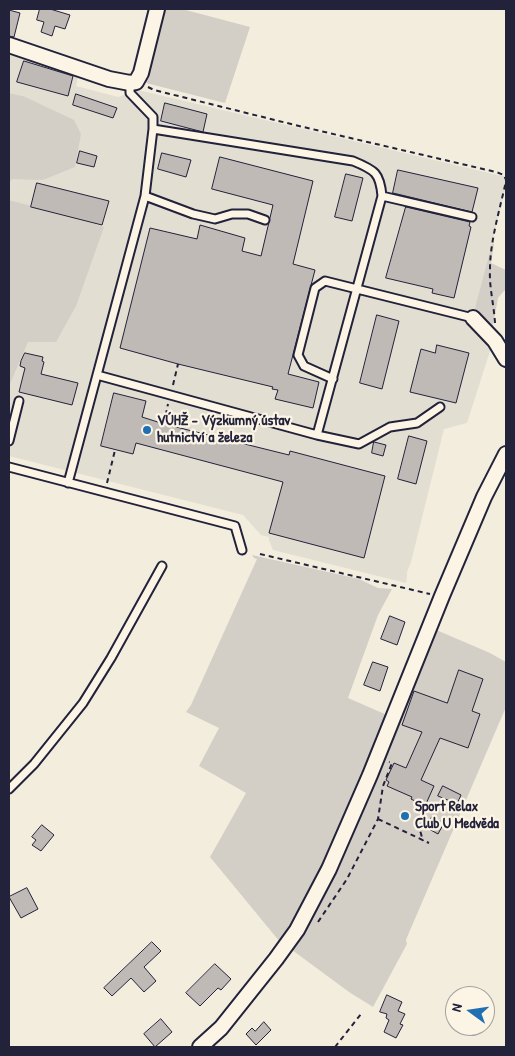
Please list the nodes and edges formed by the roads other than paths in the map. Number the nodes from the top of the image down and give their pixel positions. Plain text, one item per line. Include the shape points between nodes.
1 (157, 9) edge
2 (9, 45) edge
3 (133, 82) junction
4 (153, 129) junction
5 (145, 196) junction
6 (382, 196) junction
7 (472, 217) dead end
8 (265, 220) dead end
9 (357, 289) junction
10 (473, 318) joint
11 (506, 359) edge
12 (97, 375) junction
13 (333, 378) junction
14 (19, 401) dead end
15 (440, 407) dead end
16 (317, 435) junction
17 (9, 440) edge
18 (506, 454) edge
19 (9, 467) edge
20 (68, 483) junction
21 (242, 550) dead end
22 (162, 566) dead end
23 (9, 789) edge
24 (200, 1047) edge

1 - 3 street via 141,73
2 - 3 street via 109,79
3 - 4 lane via 130,93 153,117
4 - 5 lane
4 - 6 lane via 354,162 371,168 381,181
5 - 8 lane via 216,219 248,214
5 - 12 lane
6 - 7 lane
6 - 9 lane
9 - 10 lane
9 - 13 lane
9 - 13 lane via 325,281 315,288 298,355 304,366
10 - 11 street via 496,342
12 - 16 lane
12 - 20 lane
13 - 16 lane
14 - 17 lane
15 - 16 lane via 417,423 390,427 359,444
18 - 24 street via 484,497 329,869 298,930 221,1028
19 - 20 lane
20 - 21 lane via 235,526
22 - 23 lane via 83,703 34,764

